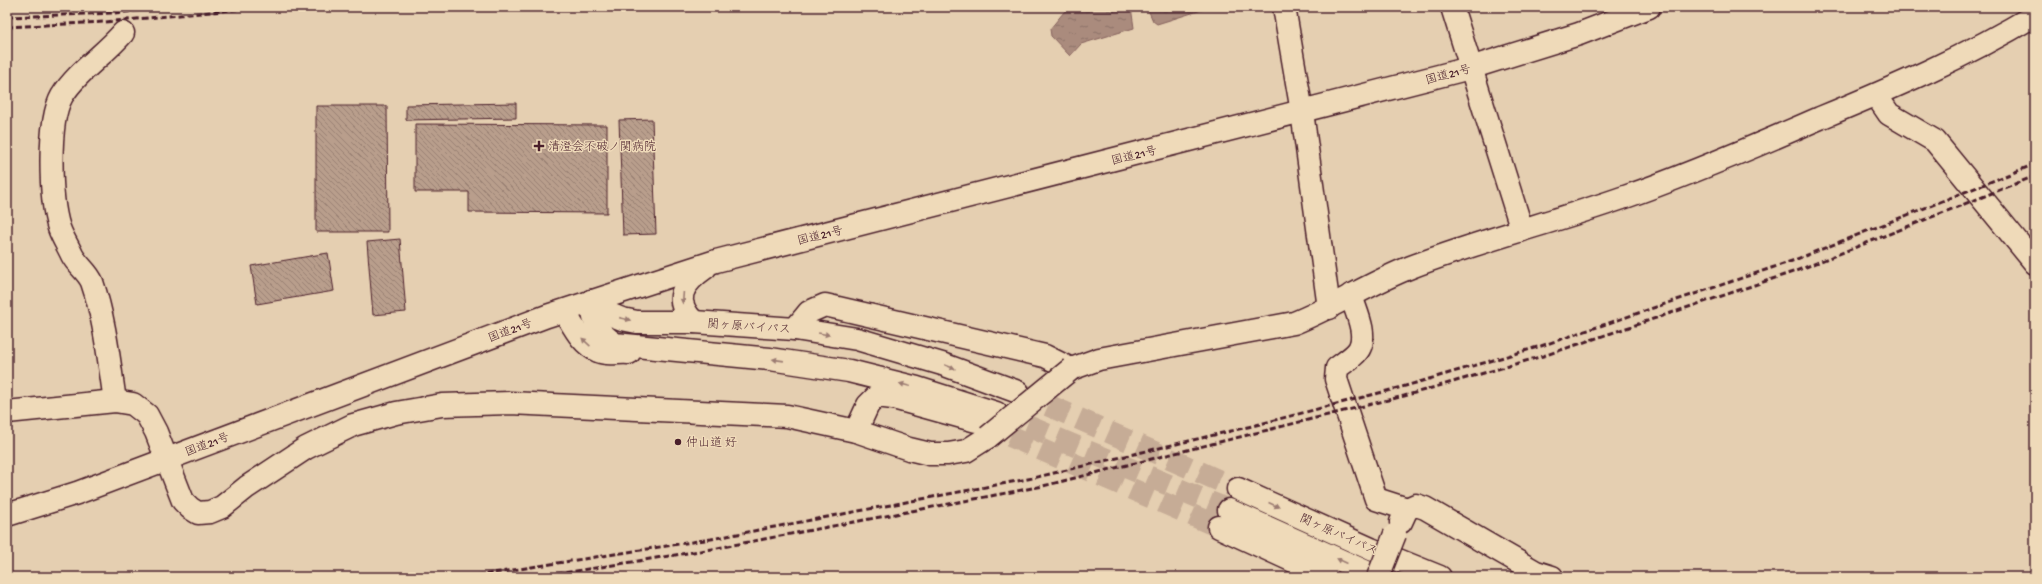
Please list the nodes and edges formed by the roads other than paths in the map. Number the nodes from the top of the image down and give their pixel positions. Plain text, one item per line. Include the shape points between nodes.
1 (1284, 7) edge
2 (1452, 7) edge
3 (1649, 7) edge
4 (2035, 15) edge
5 (123, 33) dead end
6 (1470, 68) junction
7 (1876, 94) junction
8 (1302, 112) junction
9 (1522, 230) junction
10 (716, 261) junction
11 (2035, 263) edge
12 (1351, 295) junction
13 (592, 301) junction
14 (1329, 308) junction
15 (564, 310) junction
16 (694, 322) junction
17 (795, 329) junction
18 (678, 351) junction
19 (1071, 369) junction
20 (1018, 392) tunnel mouth
21 (115, 401) junction
22 (7, 412) edge
23 (996, 413) tunnel mouth
24 (982, 429) junction
25 (856, 431) junction
26 (167, 459) junction
27 (1238, 490) tunnel mouth
28 (1407, 510) junction
29 (7, 515) edge
30 (1328, 577) edge
31 (1378, 577) edge
32 (1440, 577) edge
33 (1552, 577) edge

1 - 8 main road
2 - 6 main road
3 - 6 main road, 国道21号 via 1579,34
4 - 7 main road via 2004,34
5 - 21 main road via 74,81 61,98 53,130 51,178 59,227 73,258 91,280 103,319
6 - 8 main road, 国道21号
6 - 9 main road
7 - 9 main road via 1626,197
7 - 11 main road via 1889,114 1935,141
8 - 10 main road, 国道21号
8 - 14 main road
9 - 12 main road via 1412,267
10 - 13 main road, 国道21号
10 -> 16 main road via 691,278 684,287 682,304
12 - 14 main road
12 - 28 main road via 1362,332 1360,349 1337,368 1336,379 1376,499
13 - 15 main road, 国道21号
13 -> 16 main road, 関ヶ原バイパス via 607,313 622,319 637,322
13 - 18 main road via 595,326 615,344
14 - 19 main road via 1294,323 1099,359
18 -> 15 main road via 598,352 578,334
15 - 26 main road, 国道21号
16 - 17 main road, 関ヶ原バイパス
17 - 19 main road via 809,312 825,305 1045,356
17 -> 20 main road, 関ヶ原バイパス via 857,339 942,364
23 -> 18 main road via 917,388 849,371 770,359
19 - 24 main road, bridge
21 - 22 main road
21 - 26 main road via 133,404 147,415
24 - 25 main road via 966,451 948,454 930,454 909,449
24 - 25 main road via 893,398 877,396 868,405
25 - 26 main road via 786,416 510,403 442,405 396,413 353,426 306,448 222,507 205,514 194,511 183,501
26 - 29 main road, 国道21号 via 77,493
27 -> 32 main road, 関ヶ原バイパス
28 - 31 main road, bridge
28 - 33 main road via 1416,505 1425,508 1536,572
31 -> 30 main road, 関ヶ原バイパス via 1224,518

